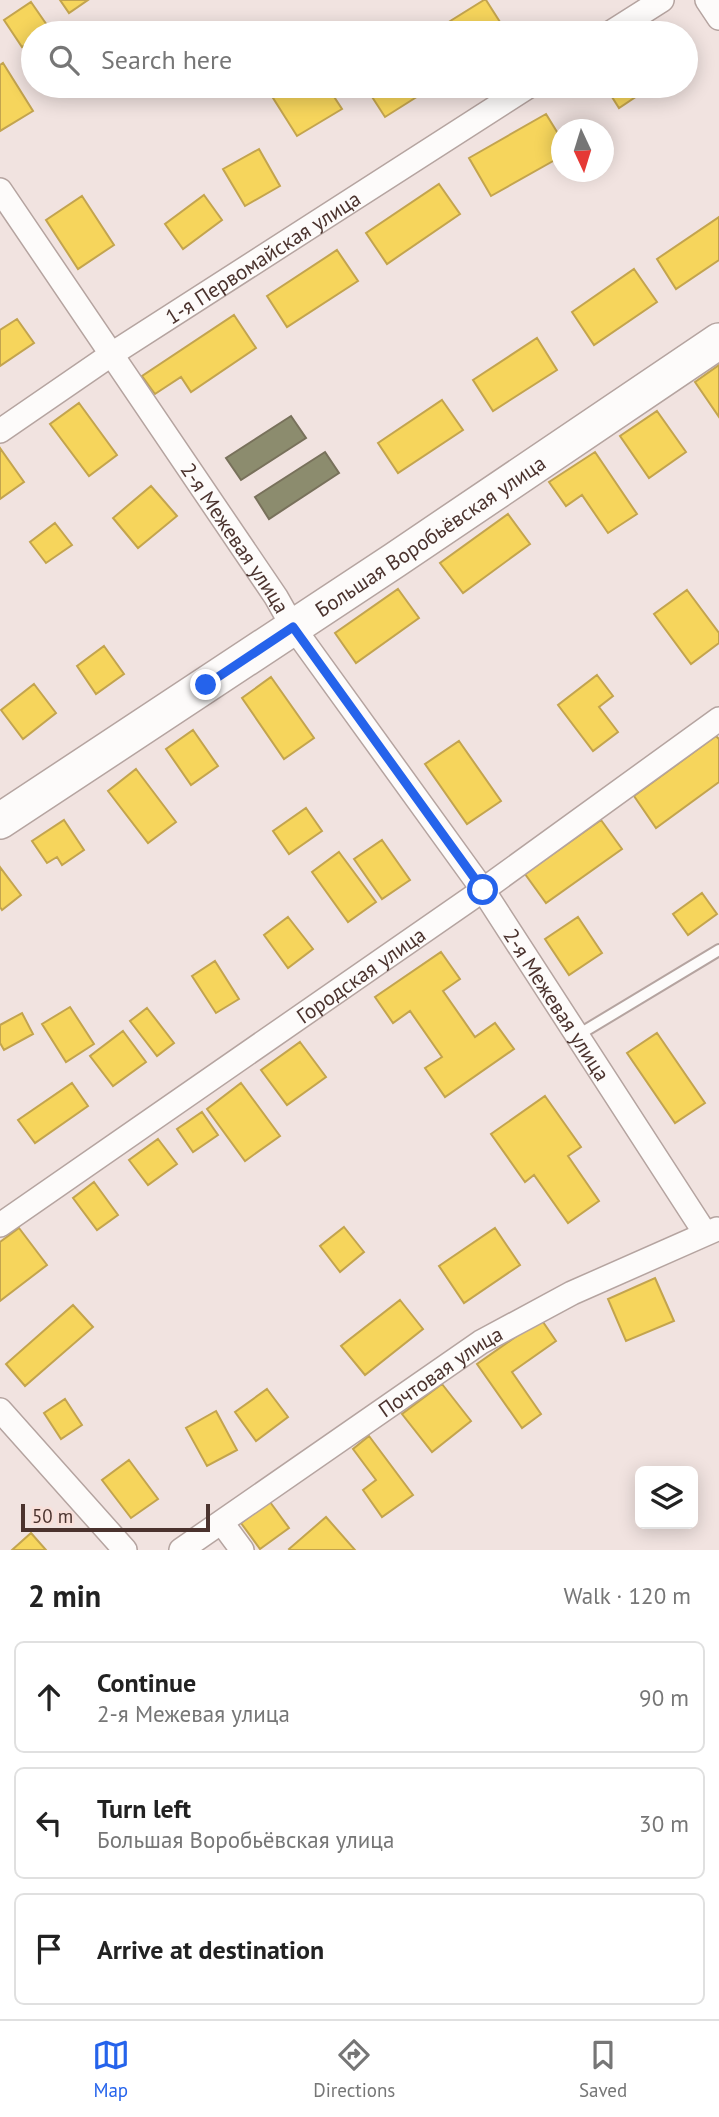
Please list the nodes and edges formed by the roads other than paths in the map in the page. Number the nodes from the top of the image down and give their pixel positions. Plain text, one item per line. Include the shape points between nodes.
1 (662, 0) edge
2 (707, 0) edge
3 (719, 18) edge
4 (629, 21) edge
5 (510, 98) edge
6 (0, 190) edge
7 (719, 341) edge
8 (112, 354) junction
9 (0, 431) edge
10 (293, 627) junction
11 (719, 719) edge
12 (0, 821) edge
13 (483, 890) junction
14 (719, 950) edge
15 (579, 1035) junction
16 (0, 1225) edge
17 (712, 1231) edge
18 (0, 1410) edge
19 (222, 1523) junction
20 (125, 1550) edge
21 (181, 1550) edge
22 (242, 1550) edge

1 - 4 street
2 - 3 street
5 - 8 street, 1-я Первомайская улица
6 - 8 street, 2-я Межевая улица
7 - 10 main road, Большая Воробьёвская улица
8 - 9 street, 1-я Первомайская улица
8 - 10 street, 2-я Межевая улица
10 - 12 main road, Большая Воробьёвская улица
10 - 13 street, 2-я Межевая улица
11 - 13 street, Городская улица
13 - 15 street, 2-я Межевая улица
13 - 16 street, Городская улица
14 - 15 lane
15 - 17 street, 2-я Межевая улица
17 - 19 street, Почтовая улица via 572,1293 481,1342
18 - 20 street
19 - 21 street, Почтовая улица
19 - 22 street

